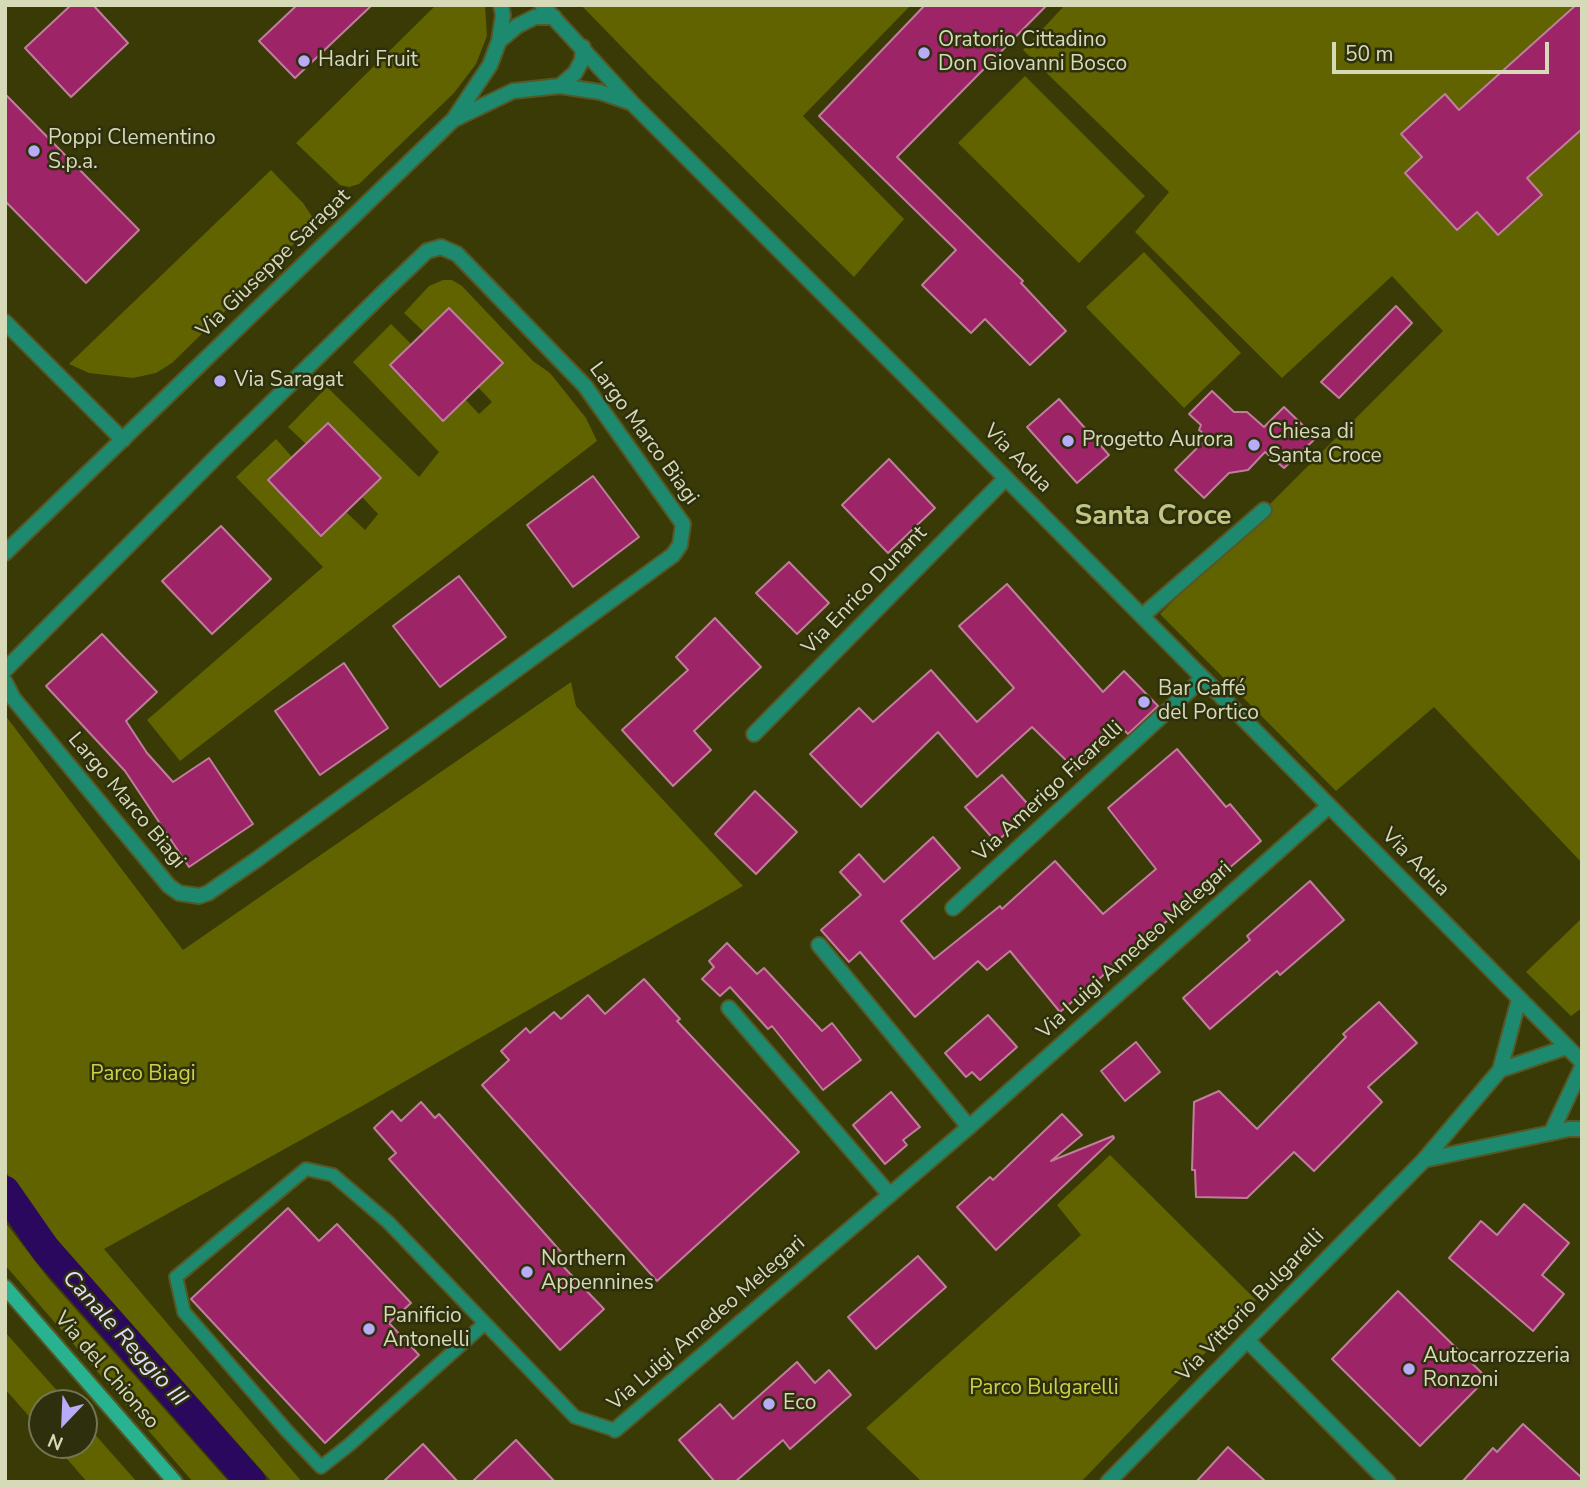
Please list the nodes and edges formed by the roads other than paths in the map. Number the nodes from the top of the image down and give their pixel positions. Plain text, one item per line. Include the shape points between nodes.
1 (501, 5) edge
2 (542, 5) edge
3 (554, 17) junction
4 (499, 41) junction
5 (583, 47) junction
6 (560, 86) junction
7 (633, 104) junction
8 (454, 119) junction
9 (5, 322) edge
10 (122, 440) junction
11 (1006, 478) junction
12 (1264, 510) dead end
13 (5, 553) edge
14 (1142, 616) junction
15 (5, 670) edge
16 (1203, 678) junction
17 (5, 682) edge
18 (754, 734) dead end
19 (1329, 806) junction
20 (953, 908) dead end
21 (818, 945) dead end
22 (1519, 999) junction
23 (729, 1009) dead end
24 (1567, 1047) junction
25 (1582, 1064) edge
26 (1500, 1070) junction
27 (969, 1127) junction
28 (1582, 1129) edge
29 (1551, 1133) junction
30 (1424, 1160) junction
31 (890, 1195) junction
32 (5, 1287) edge
33 (484, 1324) junction
34 (1247, 1340) junction
35 (615, 1430) joint
36 (175, 1482) edge
37 (1108, 1482) edge
38 (1388, 1482) edge

1 - 4 street, Via Giuseppe Saragat
2 - 3 street, Via Adua
3 - 4 street via 534,18
3 - 5 street, Via Adua
4 - 8 street, Via Giuseppe Saragat via 490,65
5 - 6 street via 575,73
5 - 7 street, Via Adua
6 - 7 street, Via Giuseppe Saragat via 600,92
6 - 8 street, Via Giuseppe Saragat via 513,91
7 - 11 street, Via Adua
8 - 10 street, Via Giuseppe Saragat
9 - 10 street
10 - 13 street, Via Giuseppe Saragat
11 - 14 street, Via Adua
11 - 18 street, Via Enrico Dunant
12 - 14 street
14 - 16 street, Via Adua
15 - 17 street, Largo Marco Biagi via 382,294 427,251 441,247 457,254 585,386 683,524 680,545 673,555 199,897 169,886 13,698
16 - 19 street, Via Adua
16 - 20 street, Via Amerigo Ficarelli
19 - 22 street, Via Adua
19 - 27 street, Via Luigi Amedeo Melegari
21 - 27 street
22 - 24 street, Via Adua
22 - 26 street, Via Vittorio Bulgarelli
23 - 31 street
24 - 25 street, Via Adua
24 - 26 street
25 - 29 street
26 - 30 street, Via Vittorio Bulgarelli
27 - 31 street, Via Luigi Amedeo Melegari
28 - 29 street
29 - 30 street
30 - 34 street, Via Vittorio Bulgarelli
31 - 35 street, Via Luigi Amedeo Melegari
32 - 36 main road, Via del Chionso
33 - 33 lane via 388,1222 333,1175 306,1169 176,1277 184,1312 321,1467
33 - 35 lane via 575,1417
34 - 37 street, Via Vittorio Bulgarelli
34 - 38 street

